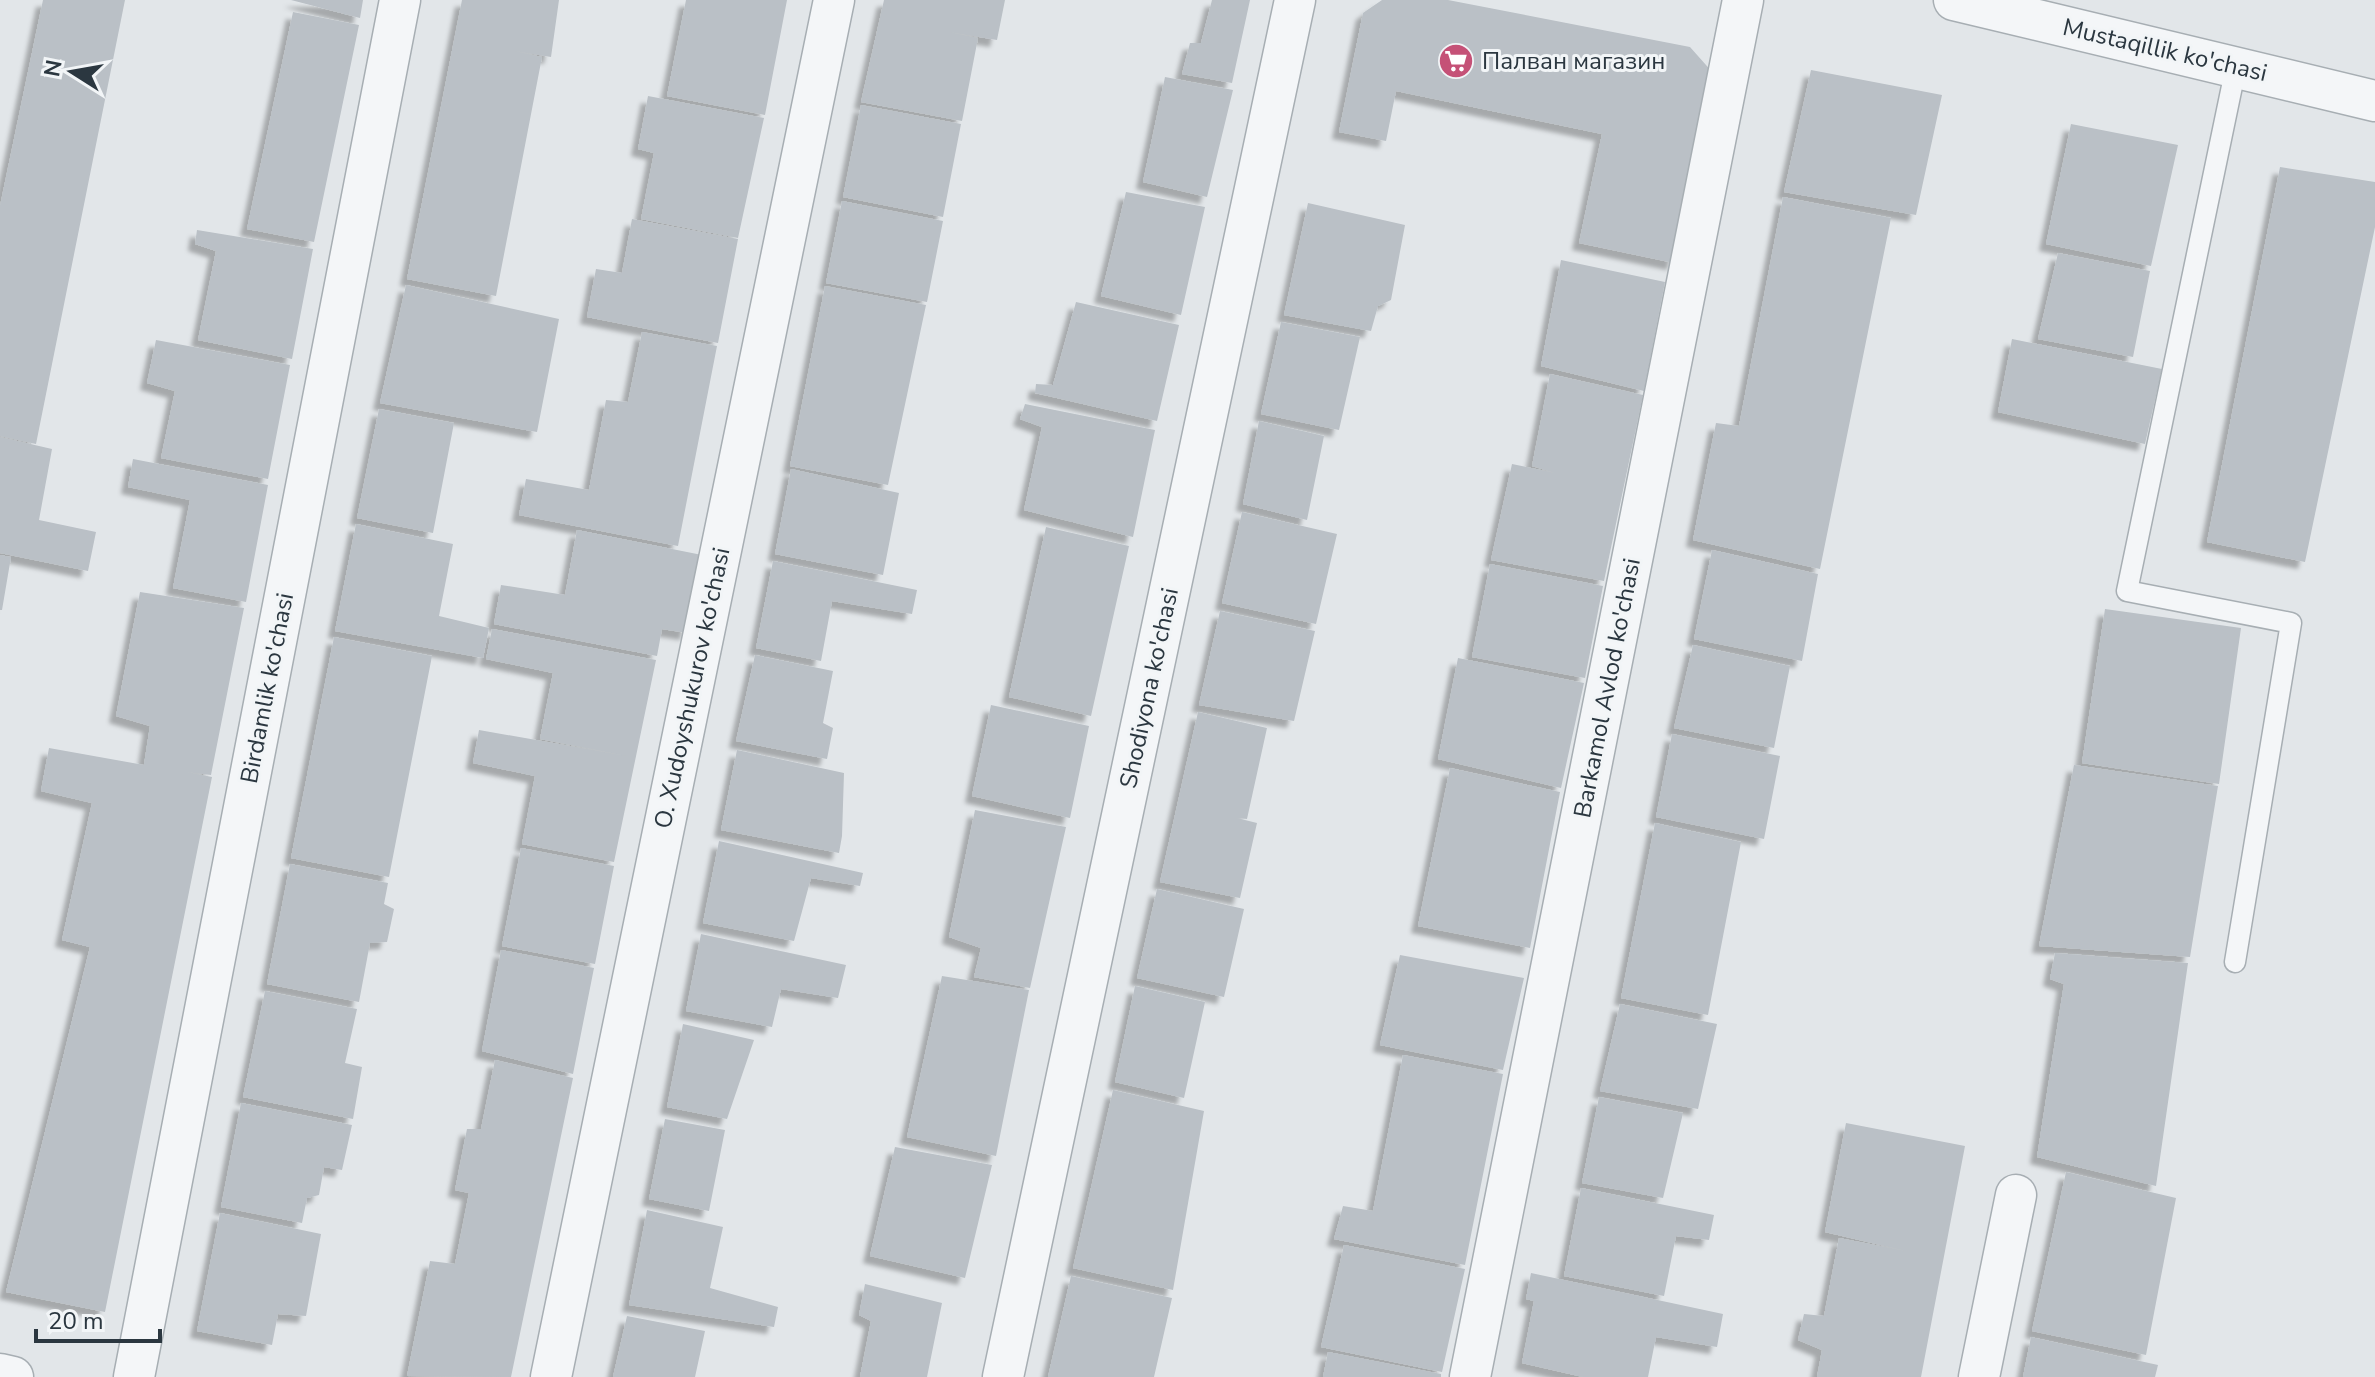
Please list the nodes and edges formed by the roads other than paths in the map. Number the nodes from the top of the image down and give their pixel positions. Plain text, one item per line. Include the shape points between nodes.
1 (400, 0) edge
2 (834, 0) edge
3 (1295, 0) edge
4 (1743, 0) edge
5 (1954, 0) edge
6 (2236, 67) junction
7 (2375, 100) edge
8 (2235, 962) dead end
9 (2016, 1195) dead end
10 (0, 1374) edge
11 (13, 1377) edge
12 (134, 1377) edge
13 (551, 1377) edge
14 (1003, 1377) edge
15 (1470, 1377) edge
16 (1979, 1377) edge

1 - 12 street, Birdamlik ko'chasi
2 - 13 street, O. Xudoyshukurov ko'chasi
3 - 14 street, Shodiyona ko'chasi
4 - 15 street, Barkamol Avlod ko'chasi
5 - 6 street, Mustaqillik ko'chasi
6 - 7 street, Mustaqillik ko'chasi
6 - 8 lane via 2127,591 2291,623
9 - 16 street
10 - 11 street

